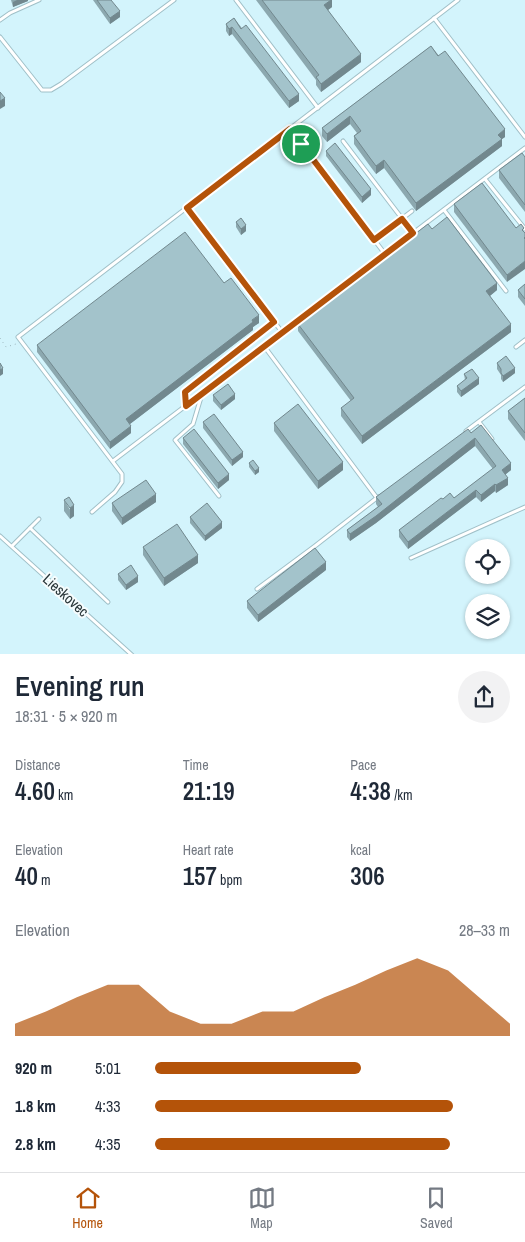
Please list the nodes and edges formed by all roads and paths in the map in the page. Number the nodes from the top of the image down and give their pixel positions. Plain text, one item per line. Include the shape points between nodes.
1 (39, 0) edge
2 (174, 0) edge
3 (236, 0) edge
4 (458, 0) edge
5 (434, 18) junction
6 (0, 20) edge
7 (0, 37) edge
8 (318, 108) junction
9 (290, 129) junction
10 (525, 137) edge
11 (343, 141) dead end
12 (525, 148) edge
13 (485, 179) junction
14 (187, 208) junction
15 (412, 210) dead end
16 (444, 210) junction
17 (402, 219) junction
18 (525, 229) edge
19 (413, 233) junction
20 (374, 240) junction
21 (385, 254) junction
22 (506, 291) dead end
23 (274, 322) junction
24 (282, 332) junction
25 (0, 338) edge
26 (524, 341) edge
27 (21, 342) junction
28 (264, 346) junction
29 (516, 347) dead end
30 (525, 387) edge
31 (202, 393) junction
32 (186, 406) junction
33 (479, 422) junction
34 (463, 433) edge
35 (496, 444) edge
36 (112, 461) junction
37 (385, 492) edge
38 (219, 496) dead end
39 (377, 498) junction
40 (525, 507) edge
41 (92, 512) dead end
42 (39, 519) dead end
43 (30, 528) junction
44 (0, 536) edge
45 (12, 546) junction
46 (411, 558) dead end
47 (257, 589) dead end
48 (108, 602) dead end
49 (132, 654) edge

1 - 6 lane
2 - 7 lane via 50,90 42,90
3 - 8 lane
4 - 5 lane
5 - 8 lane
5 - 10 lane
8 - 9 lane
9 - 14 lane
9 - 20 lane
11 - 17 lane
12 - 13 lane
13 - 16 lane
13 - 18 lane
14 - 23 lane
14 - 27 lane via 18,337
15 - 17 lane
16 - 19 lane
16 - 22 lane
17 - 19 lane
17 - 20 lane
19 - 21 lane
20 - 21 lane
21 - 24 lane
23 - 24 lane
23 - 32 lane via 185,392
24 - 28 lane
25 - 27 path via 6,347
26 - 29 lane
27 - 36 lane
28 - 31 lane
28 - 39 lane
30 - 33 lane
31 - 32 lane
31 - 38 lane via 193,424 175,440
32 - 36 lane
33 - 34 lane
33 - 35 lane
36 - 41 lane via 122,474 122,482
37 - 39 lane
39 - 47 lane
40 - 46 lane
42 - 43 lane
43 - 45 lane
43 - 48 lane
44 - 45 lane, Lieskovec
45 - 49 lane, Lieskovec

